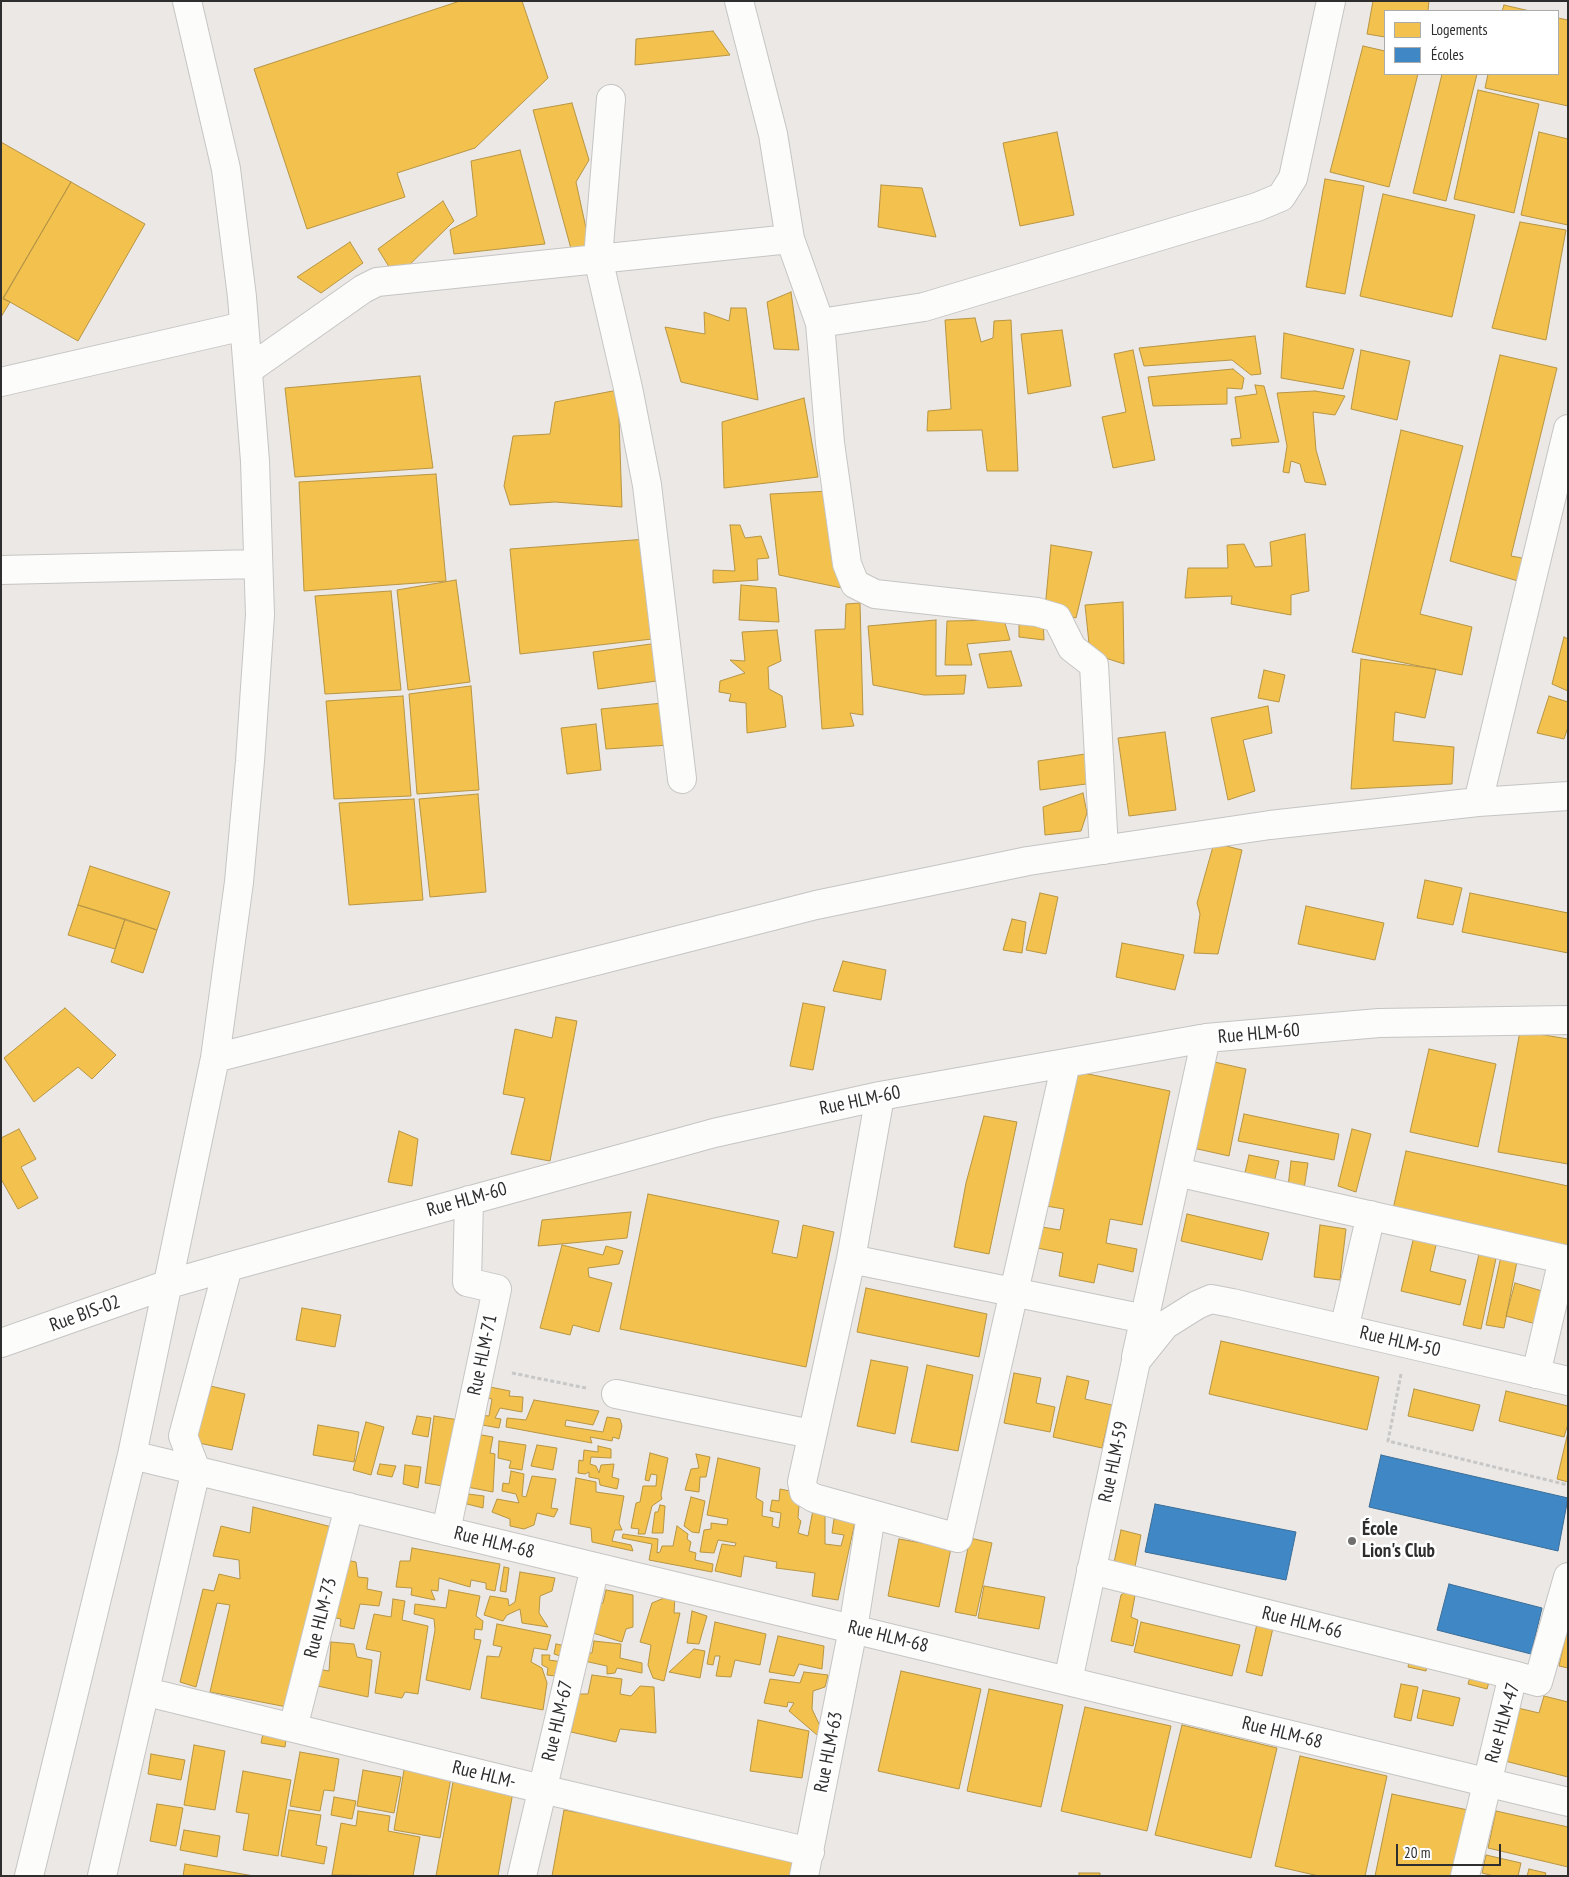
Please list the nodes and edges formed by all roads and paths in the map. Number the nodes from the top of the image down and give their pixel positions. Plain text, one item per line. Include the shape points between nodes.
1 (187, 1) edge
2 (739, 1) edge
3 (1331, 1) edge
4 (611, 99) dead end
5 (790, 238) junction
6 (598, 258) junction
7 (820, 323) junction
8 (244, 326) junction
9 (248, 370) junction
10 (1, 382) edge
11 (1568, 429) edge
12 (258, 564) junction
13 (1, 570) edge
14 (682, 779) dead end
15 (1568, 796) edge
16 (1478, 802) junction
17 (1104, 850) junction
18 (1568, 1020) edge
19 (1206, 1038) junction
20 (215, 1058) junction
21 (1066, 1063) junction
22 (880, 1096) junction
23 (1177, 1172) junction
24 (469, 1200) junction
25 (1370, 1215) junction
26 (851, 1259) junction
27 (1566, 1260) edge
28 (228, 1267) junction
29 (169, 1284) junction
30 (1013, 1293) junction
31 (1232, 1303) joint
32 (1144, 1320) junction
33 (1344, 1329) junction
34 (1, 1343) edge
35 (1407, 1344) junction
36 (1136, 1360) junction
37 (480, 1367) junction
38 (1536, 1374) junction
39 (1568, 1382) edge
40 (616, 1394) joint
41 (811, 1434) junction
42 (132, 1455) junction
43 (202, 1472) junction
44 (1568, 1485) edge
45 (349, 1508) junction
46 (871, 1515) junction
47 (446, 1531) junction
48 (595, 1567) junction
49 (1091, 1570) junction
50 (1568, 1577) edge
51 (853, 1629) junction
52 (1513, 1675) junction
53 (1068, 1681) junction
54 (159, 1695) junction
55 (293, 1728) junction
56 (1486, 1782) junction
57 (542, 1789) junction
58 (1568, 1802) edge
59 (807, 1864) edge
60 (29, 1876) edge
61 (102, 1876) edge
62 (118, 1876) edge
63 (522, 1876) edge
64 (1465, 1876) edge

1 - 8 street via 226,169
2 - 5 street via 773,134
3 - 7 street via 1293,178 1281,197 924,307
4 - 6 street
5 - 6 street
5 - 7 street
6 - 9 street via 376,282
6 - 14 street via 647,485
7 - 17 street via 830,443 847,564 855,584 875,594 1037,612 1057,618 1072,648 1094,665
8 - 9 street
8 - 10 street
9 - 12 street
11 - 16 street
12 - 13 street
12 - 20 street via 260,615 250,761
15 - 16 street
16 - 17 street via 1270,825
17 - 20 street via 1028,861 816,906
18 - 19 street, Rue HLM-60 via 1379,1023
19 - 21 street, Rue HLM-60
19 - 23 street
20 - 29 street
21 - 22 street, Rue HLM-60
21 - 30 street
22 - 24 street, Rue HLM-60 via 714,1133
22 - 26 street
23 - 25 street
23 - 32 street
24 - 28 street, Rue HLM-60
24 - 37 street, Rue HLM-71 via 467,1282 497,1289
25 - 27 street
25 - 33 street
26 - 30 street
26 - 41 street
27 - 38 street
28 - 29 street, Rue HLM-60
28 - 43 street via 184,1436
29 - 34 street, Rue BIS-02
29 - 42 street
30 - 32 street
30 - 46 street via 958,1538
31 - 33 street, Rue HLM-50
31 - 36 street, Rue HLM-59 via 1211,1299 1197,1304 1165,1325
32 - 36 street
33 - 35 street, Rue HLM-50
35 - 38 street, Rue HLM-50
35 - 44 path via 1388,1441
36 - 49 street, Rue HLM-59
37 - 40 path
37 - 47 street, Rue HLM-71
38 - 39 street, Rue HLM-50
40 - 41 street
41 - 46 street via 802,1482 804,1492
42 - 43 street, Rue HLM-68
42 - 60 street
43 - 45 street, Rue HLM-68
43 - 54 street
43 - 61 street
45 - 47 street, Rue HLM-68
45 - 55 street, Rue HLM-73
46 - 51 street, Rue HLM-63
47 - 48 street, Rue HLM-68
48 - 51 street, Rue HLM-68
48 - 57 street, Rue HLM-67
49 - 52 street, Rue HLM-66
49 - 53 street, Rue HLM-59
50 - 52 street, Rue HLM-47 via 1538,1682
51 - 53 street, Rue HLM-68
51 - 59 street, Rue HLM-63
52 - 56 street, Rue HLM-47
53 - 56 street, Rue HLM-68
54 - 55 street, Rue HLM-
54 - 62 street
55 - 57 street, Rue HLM-
56 - 58 street, Rue HLM-68
56 - 64 street, Rue HLM-47
57 - 59 street, Rue HLM-
57 - 63 street, Rue HLM-67

